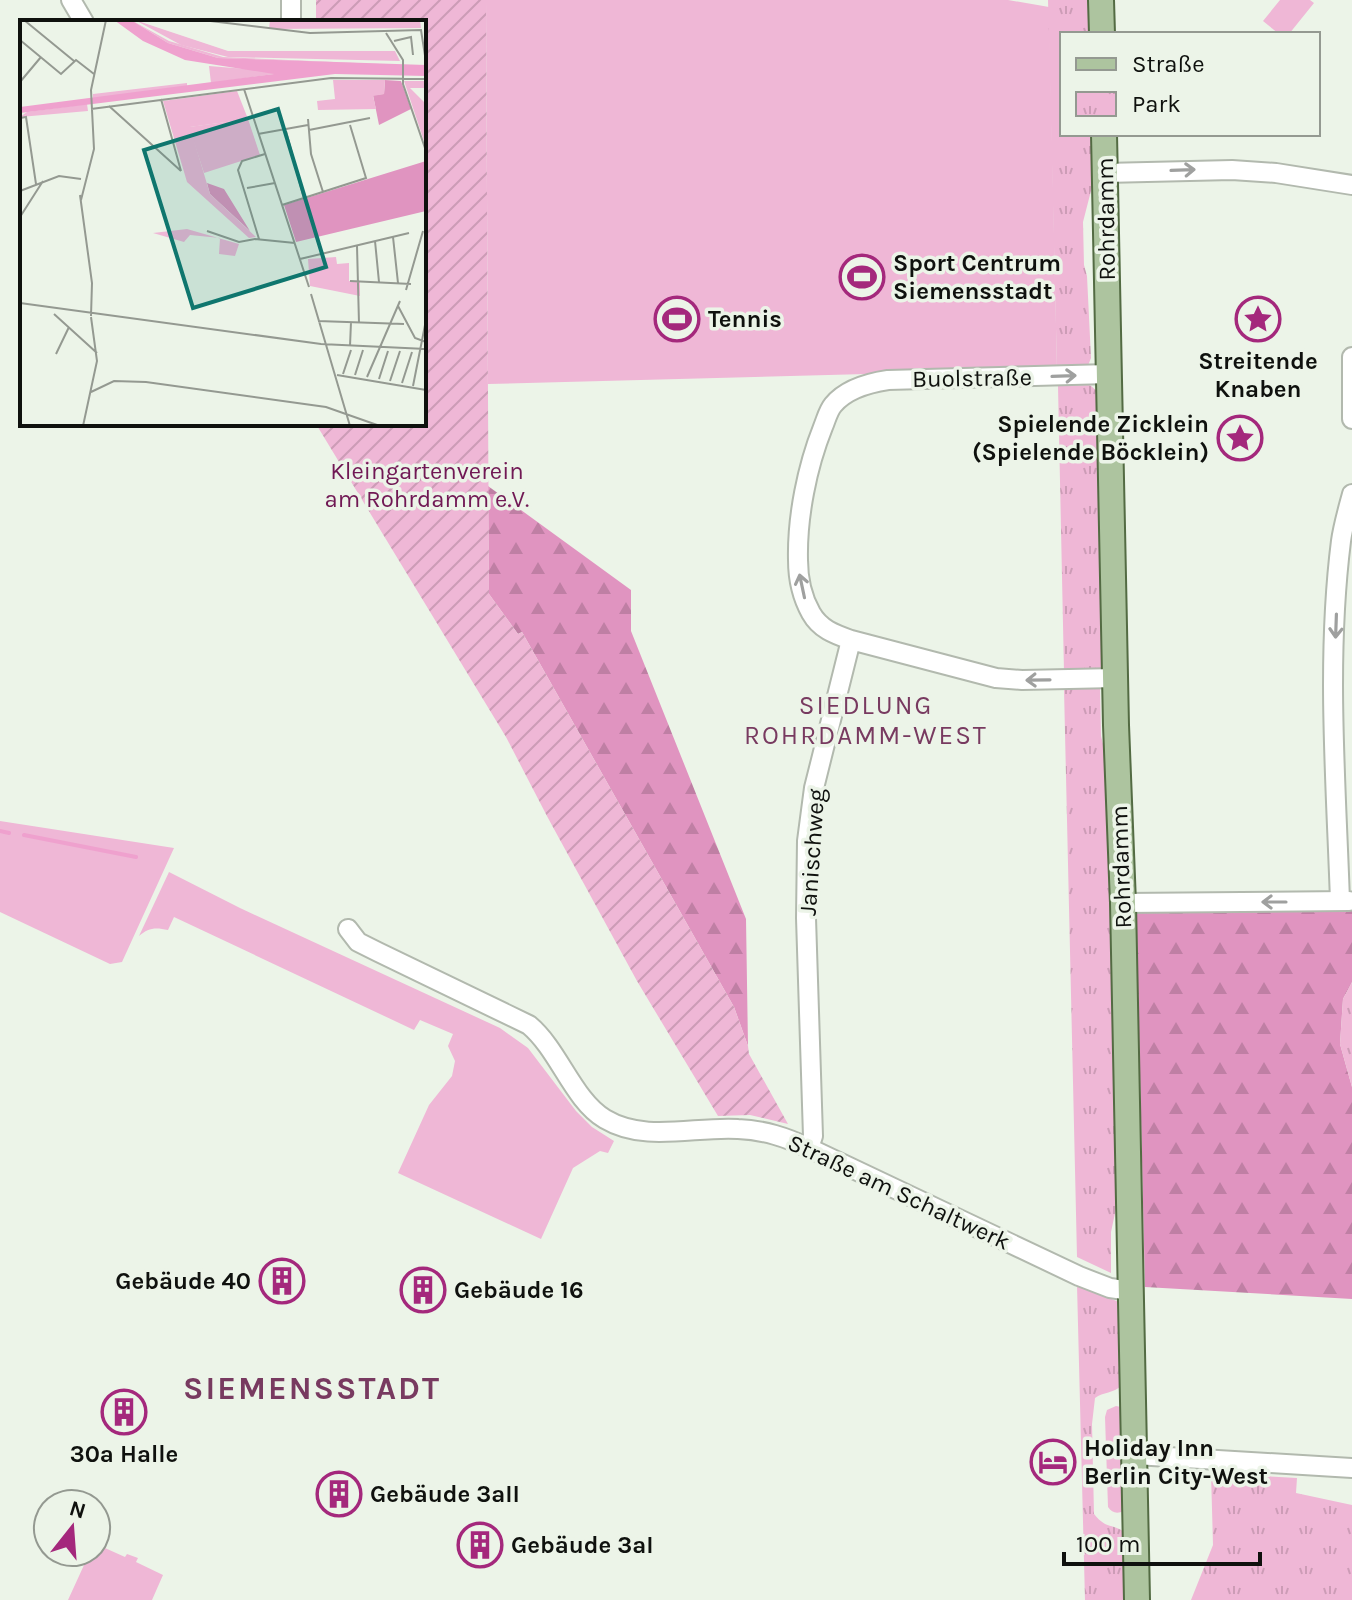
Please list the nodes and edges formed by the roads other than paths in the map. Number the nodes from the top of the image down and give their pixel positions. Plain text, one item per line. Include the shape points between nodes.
1 (71, 0) edge
2 (1101, 0) edge
3 (83, 20) edge
4 (1102, 32) edge
5 (1104, 136) edge
6 (1105, 173) junction
7 (1352, 185) edge
8 (1352, 357) edge
9 (1109, 374) junction
10 (1352, 419) edge
11 (1352, 494) edge
12 (851, 640) junction
13 (1116, 678) junction
14 (1346, 901) edge
15 (1123, 903) junction
16 (348, 929) dead end
17 (809, 1148) junction
18 (1131, 1291) junction
19 (1135, 1455) junction
20 (1352, 1468) edge
21 (1137, 1600) edge

1 - 3 street
2 - 4 main road
5 - 6 main road, Rohrdamm
6 -> 7 street via 1232,170
6 - 9 main road, Rohrdamm
8 - 10 street
12 -> 9 street, Buolstraße via 830,633 812,616 801,589 798,560 804,492 831,407 853,390 888,380
9 - 13 main road, Rohrdamm
11 -> 14 street via 1341,539 1335,652 1335,753
13 -> 12 street via 996,678
12 - 17 street, Janischweg via 809,816
13 - 15 main road, Rohrdamm
14 -> 15 street
15 - 18 main road, Rohrdamm
16 - 17 street, Straße am Schaltwerk via 358,942 529,1025 606,1120 643,1131 758,1130
17 - 18 street, Straße am Schaltwerk via 1079,1276
18 - 19 main road, Rohrdamm
19 - 20 street
19 - 21 main road, Rohrdamm

